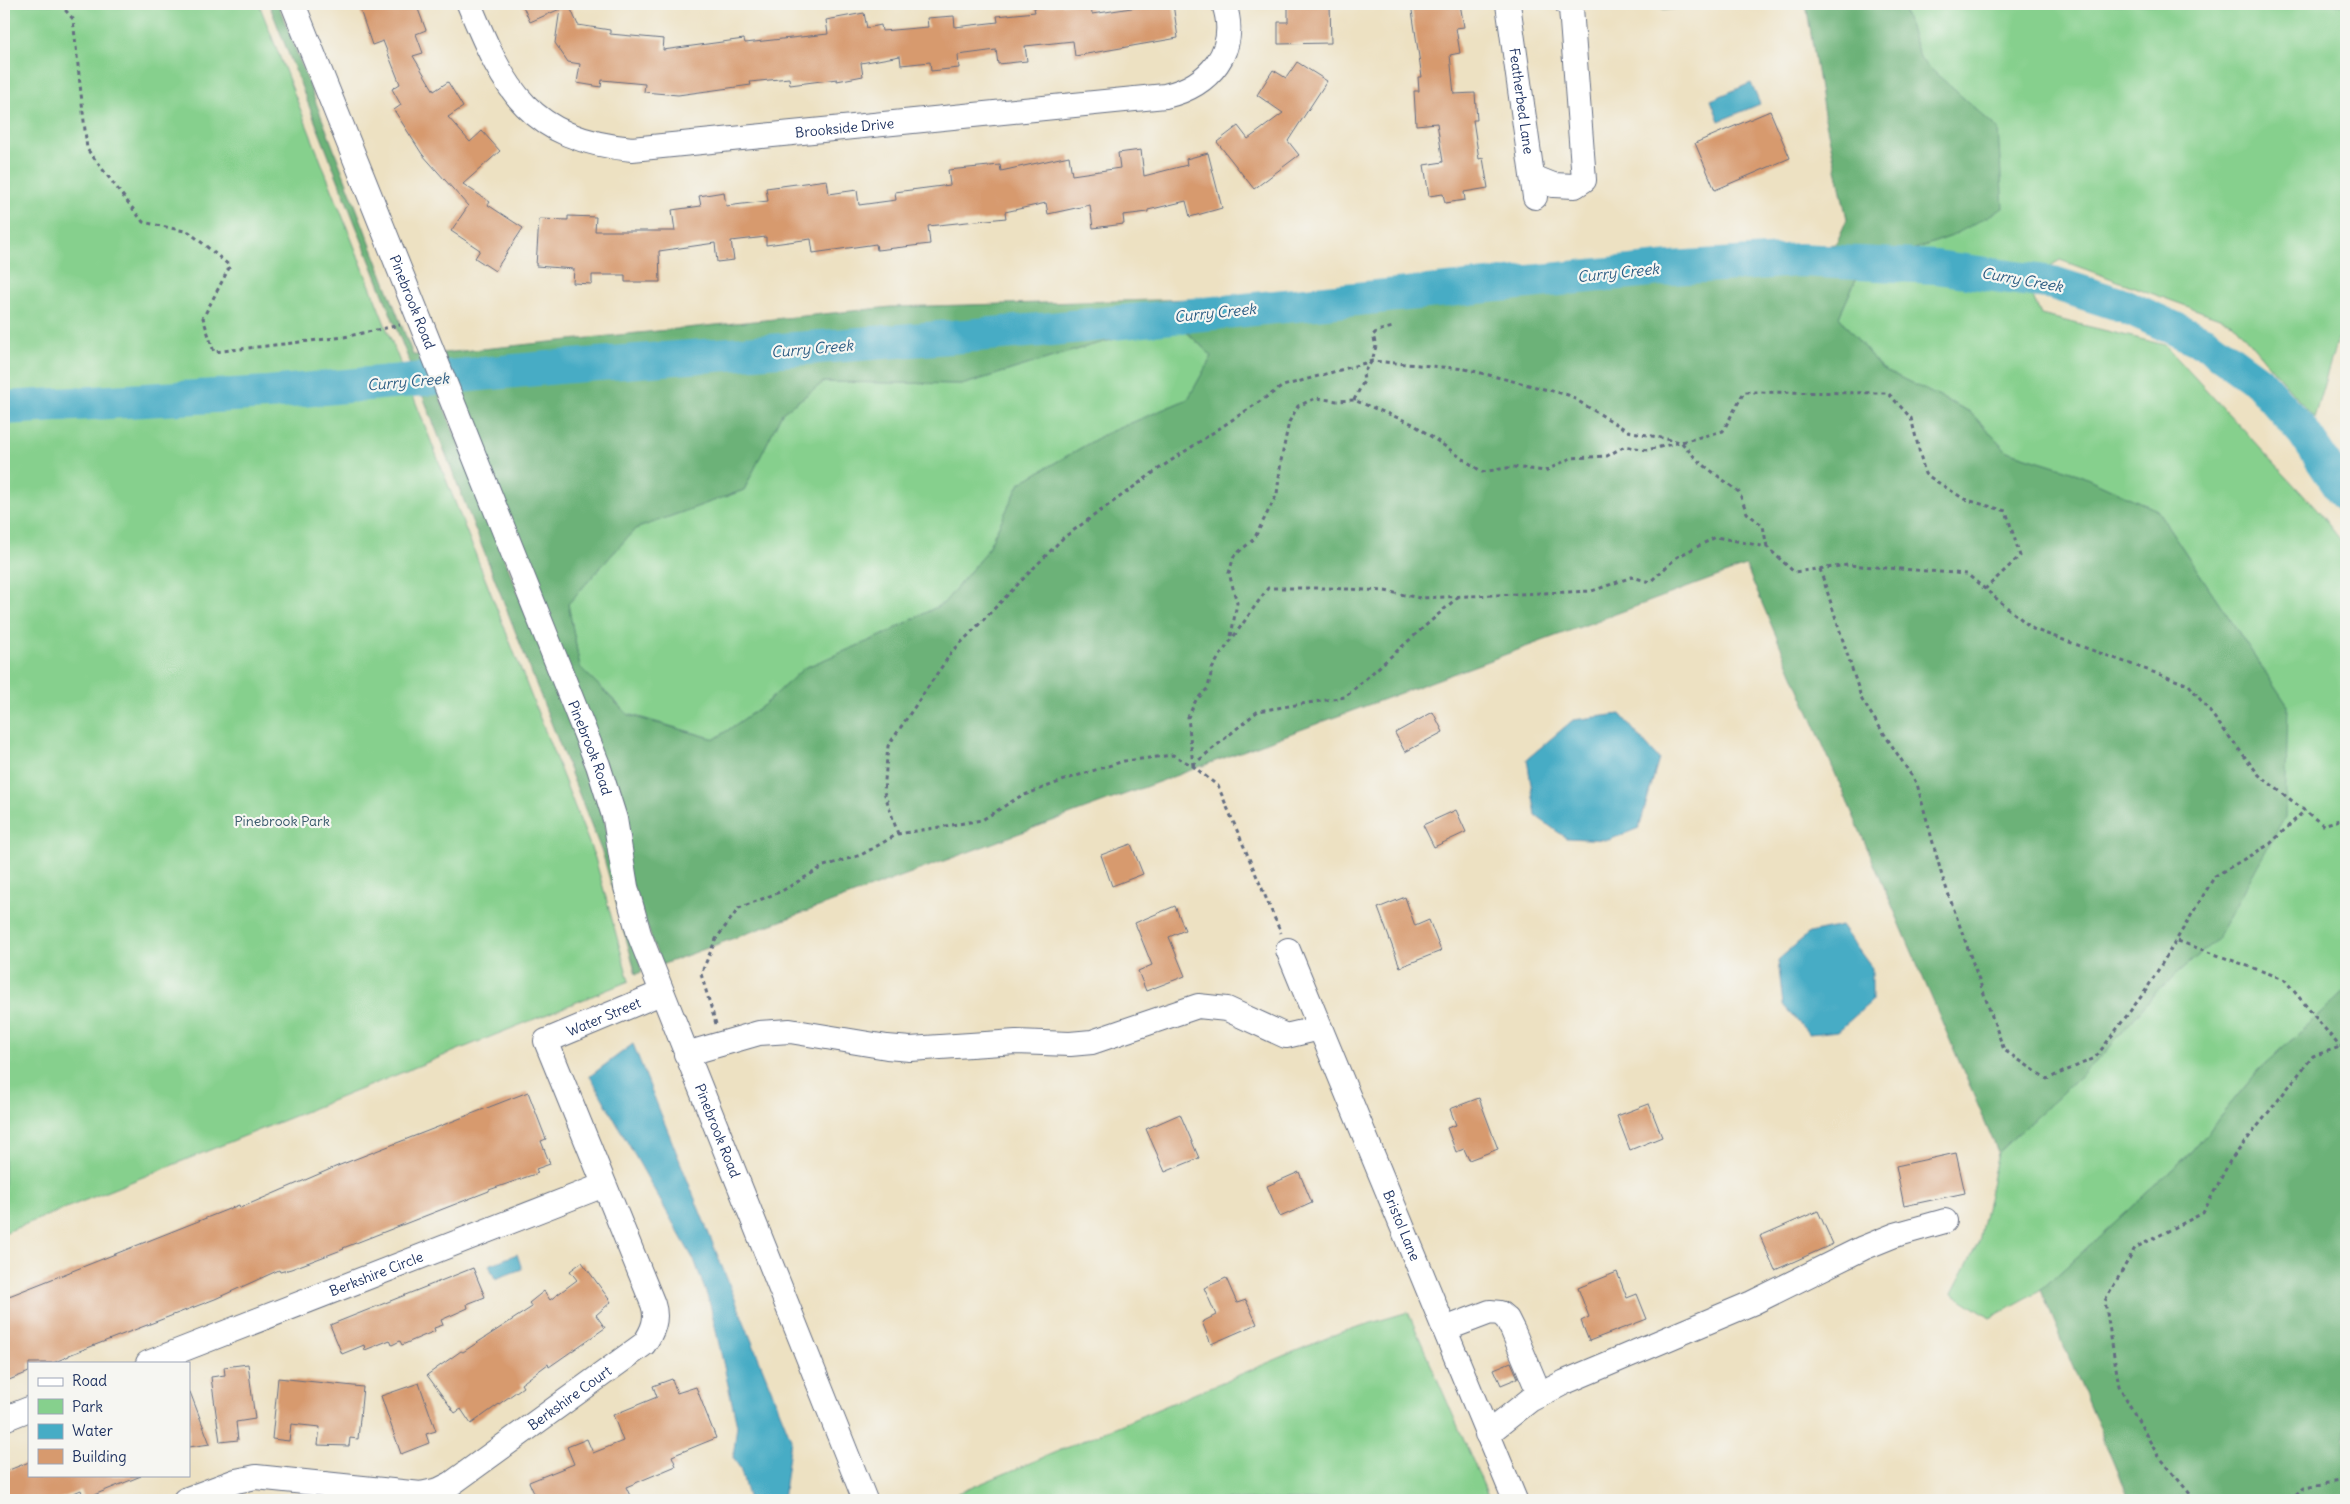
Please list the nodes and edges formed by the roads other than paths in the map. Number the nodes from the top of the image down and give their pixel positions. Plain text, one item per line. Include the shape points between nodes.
1 (292, 4) edge
2 (469, 4) edge
3 (1224, 4) edge
4 (1508, 4) edge
5 (1567, 4) edge
6 (1288, 950) road end
7 (661, 993) junction
8 (1320, 1028) junction
9 (546, 1041) joint
10 (686, 1054) junction
11 (604, 1185) junction
12 (1945, 1221) dead end
13 (1444, 1329) junction
14 (151, 1362) edge
15 (1540, 1394) junction
16 (28, 1409) edge
17 (4, 1419) edge
18 (1487, 1434) junction
19 (185, 1500) edge
20 (865, 1500) edge
21 (1515, 1500) edge

1 - 7 street, Pinebrook Road via 605,784 616,819 631,910
2 - 3 street, Brookside Drive via 501,76 529,109 563,133 588,142 632,149 1180,93 1196,86 1220,60 1229,28
4 - 5 street, Featherbed Lane via 1534,187 1575,186 1584,180 1571,8
6 - 8 street, Bristol Lane
7 - 9 street, Water Street
7 - 10 street, Pinebrook Road
8 - 10 street via 1286,1036 1227,1009 1198,1006 1092,1042 1016,1042 910,1048 790,1031 759,1033
8 - 13 street, Bristol Lane
9 - 11 street, Berkshire Court
10 - 20 street, Pinebrook Road
11 - 14 street, Berkshire Circle
11 - 19 street, Berkshire Court via 655,1311 652,1332 632,1354 440,1490 416,1493 256,1477 236,1480
12 - 15 street via 1863,1248 1752,1303
13 - 15 street via 1490,1312 1500,1312 1513,1331
13 - 18 street, Bristol Lane
15 - 18 street
16 - 17 street
18 - 21 street, Bristol Lane

